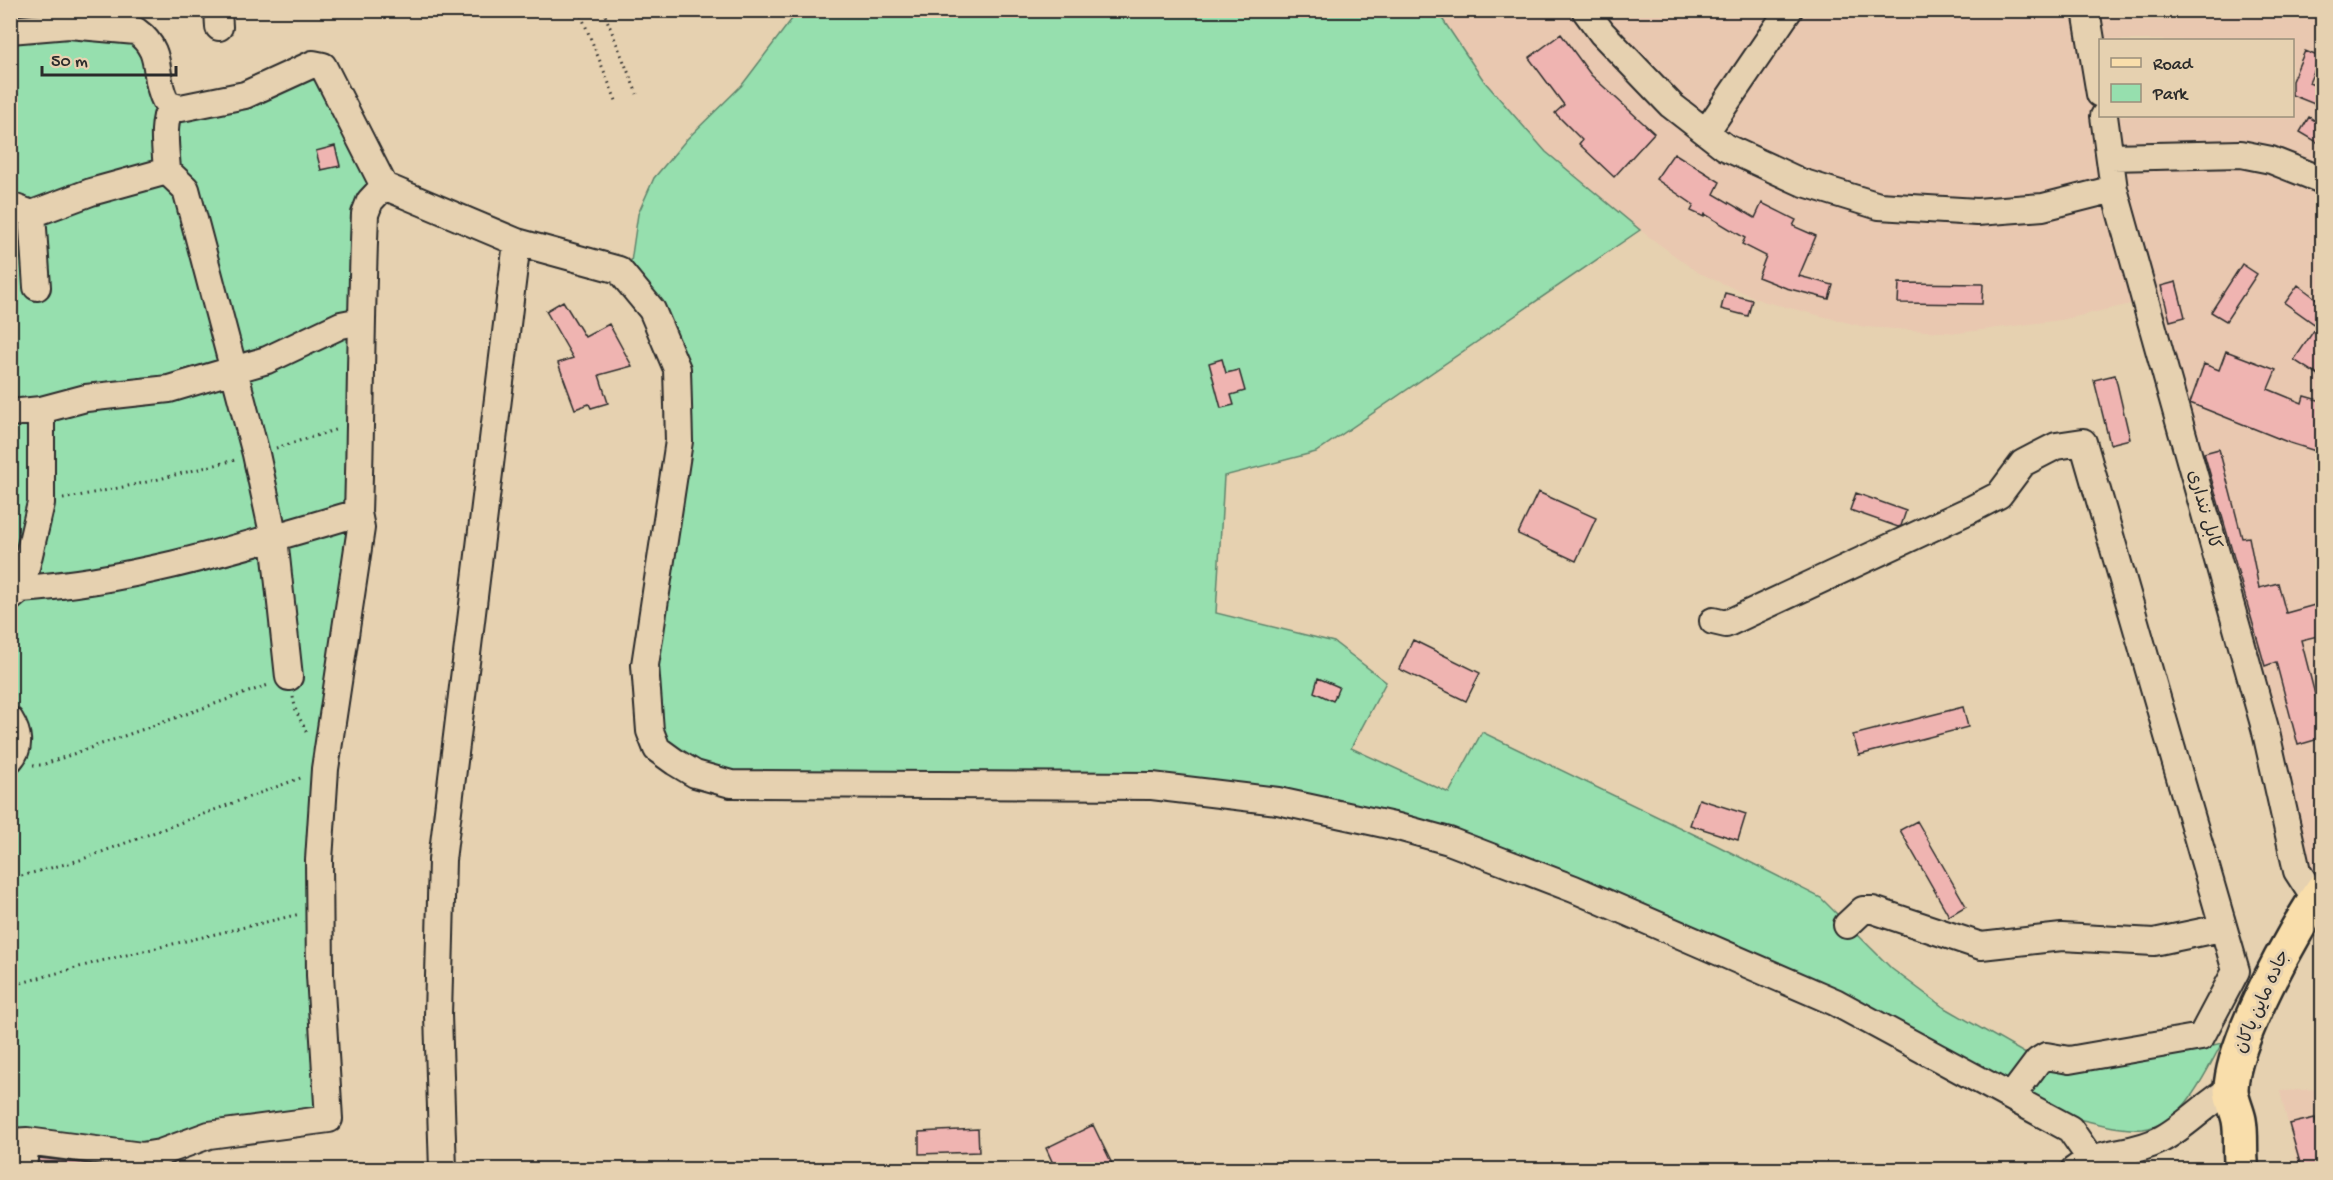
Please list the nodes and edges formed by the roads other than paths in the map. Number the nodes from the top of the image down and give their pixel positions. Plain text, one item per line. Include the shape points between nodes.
1 (1585, 10) edge
2 (1789, 10) edge
3 (2086, 10) edge
4 (10, 30) edge
5 (2099, 88) edge
6 (171, 106) junction
7 (2104, 117) edge
8 (1706, 132) junction
9 (2111, 157) junction
10 (167, 171) junction
11 (2322, 180) edge
12 (384, 186) junction
13 (2114, 189) junction
14 (21, 210) edge
15 (517, 242) junction
16 (37, 286) dead end
17 (361, 321) junction
18 (233, 370) junction
19 (41, 410) junction
20 (10, 414) edge
21 (358, 513) junction
22 (274, 538) junction
23 (16, 594) edge
24 (1713, 621) dead end
25 (289, 677) road end
26 (10, 720) edge
27 (21, 762) edge
28 (2321, 893) edge
29 (1847, 925) dead end
30 (2221, 928) junction
31 (2231, 1089) junction
32 (2011, 1097) junction
33 (2240, 1122) junction
34 (19, 1142) edge
35 (2082, 1164) edge
36 (22, 1170) edge
37 (443, 1170) edge
38 (2242, 1170) edge
39 (2260, 1170) edge

1 - 8 street via 1671,105
2 - 8 street
3 - 5 street
4 - 6 street via 69,25 136,31 152,47 165,99
6 - 10 street via 165,143
6 - 12 street via 181,108 245,94 313,64 323,66
7 - 9 street, کابل ننداری
8 - 13 street via 1725,147 1801,182 1879,206 1977,212 2043,207
9 - 11 street via 2241,154 2271,160
9 - 13 street, کابل ننداری
10 - 14 street
10 - 18 street via 186,189
12 - 15 street
12 - 17 street via 370,201 365,214
13 - 28 street, کابل ننداری via 2265,728 2297,872 2308,888
14 - 16 street
15 - 32 street via 619,270 652,310 677,369 679,441 648,638 646,699 657,749 695,774 731,784 1152,786 1278,801 1398,827 1468,848 1574,889 1835,1002
15 - 37 street via 442,860 438,1015
17 - 18 street via 341,325 267,360
17 - 21 street
18 - 19 street via 170,389 86,398
18 - 22 street
19 - 20 street
19 - 23 street via 41,503
21 - 22 street
21 - 34 street via 361,528 325,769 318,910 329,1119 209,1136 142,1156
22 - 23 street via 117,577
22 - 25 street
24 - 30 street via 1726,624 2000,495 2023,463 2056,446 2083,442
26 - 27 street
28 - 31 main road, جاده ماین پاکان via 2284,952 2240,1046
29 - 30 street via 1863,910 1873,910 1981,946 2062,937 2154,942
30 - 32 street via 2236,971 2201,1037 2069,1060 2046,1056
31 - 33 main road, جاده ماین پاکان
31 - 35 street via 2160,1140
32 - 35 street via 2070,1129
33 - 38 main road, جاده ماین پاکان
33 - 39 main road, جاده ماین پاکان via 2253,1143
34 - 36 street

